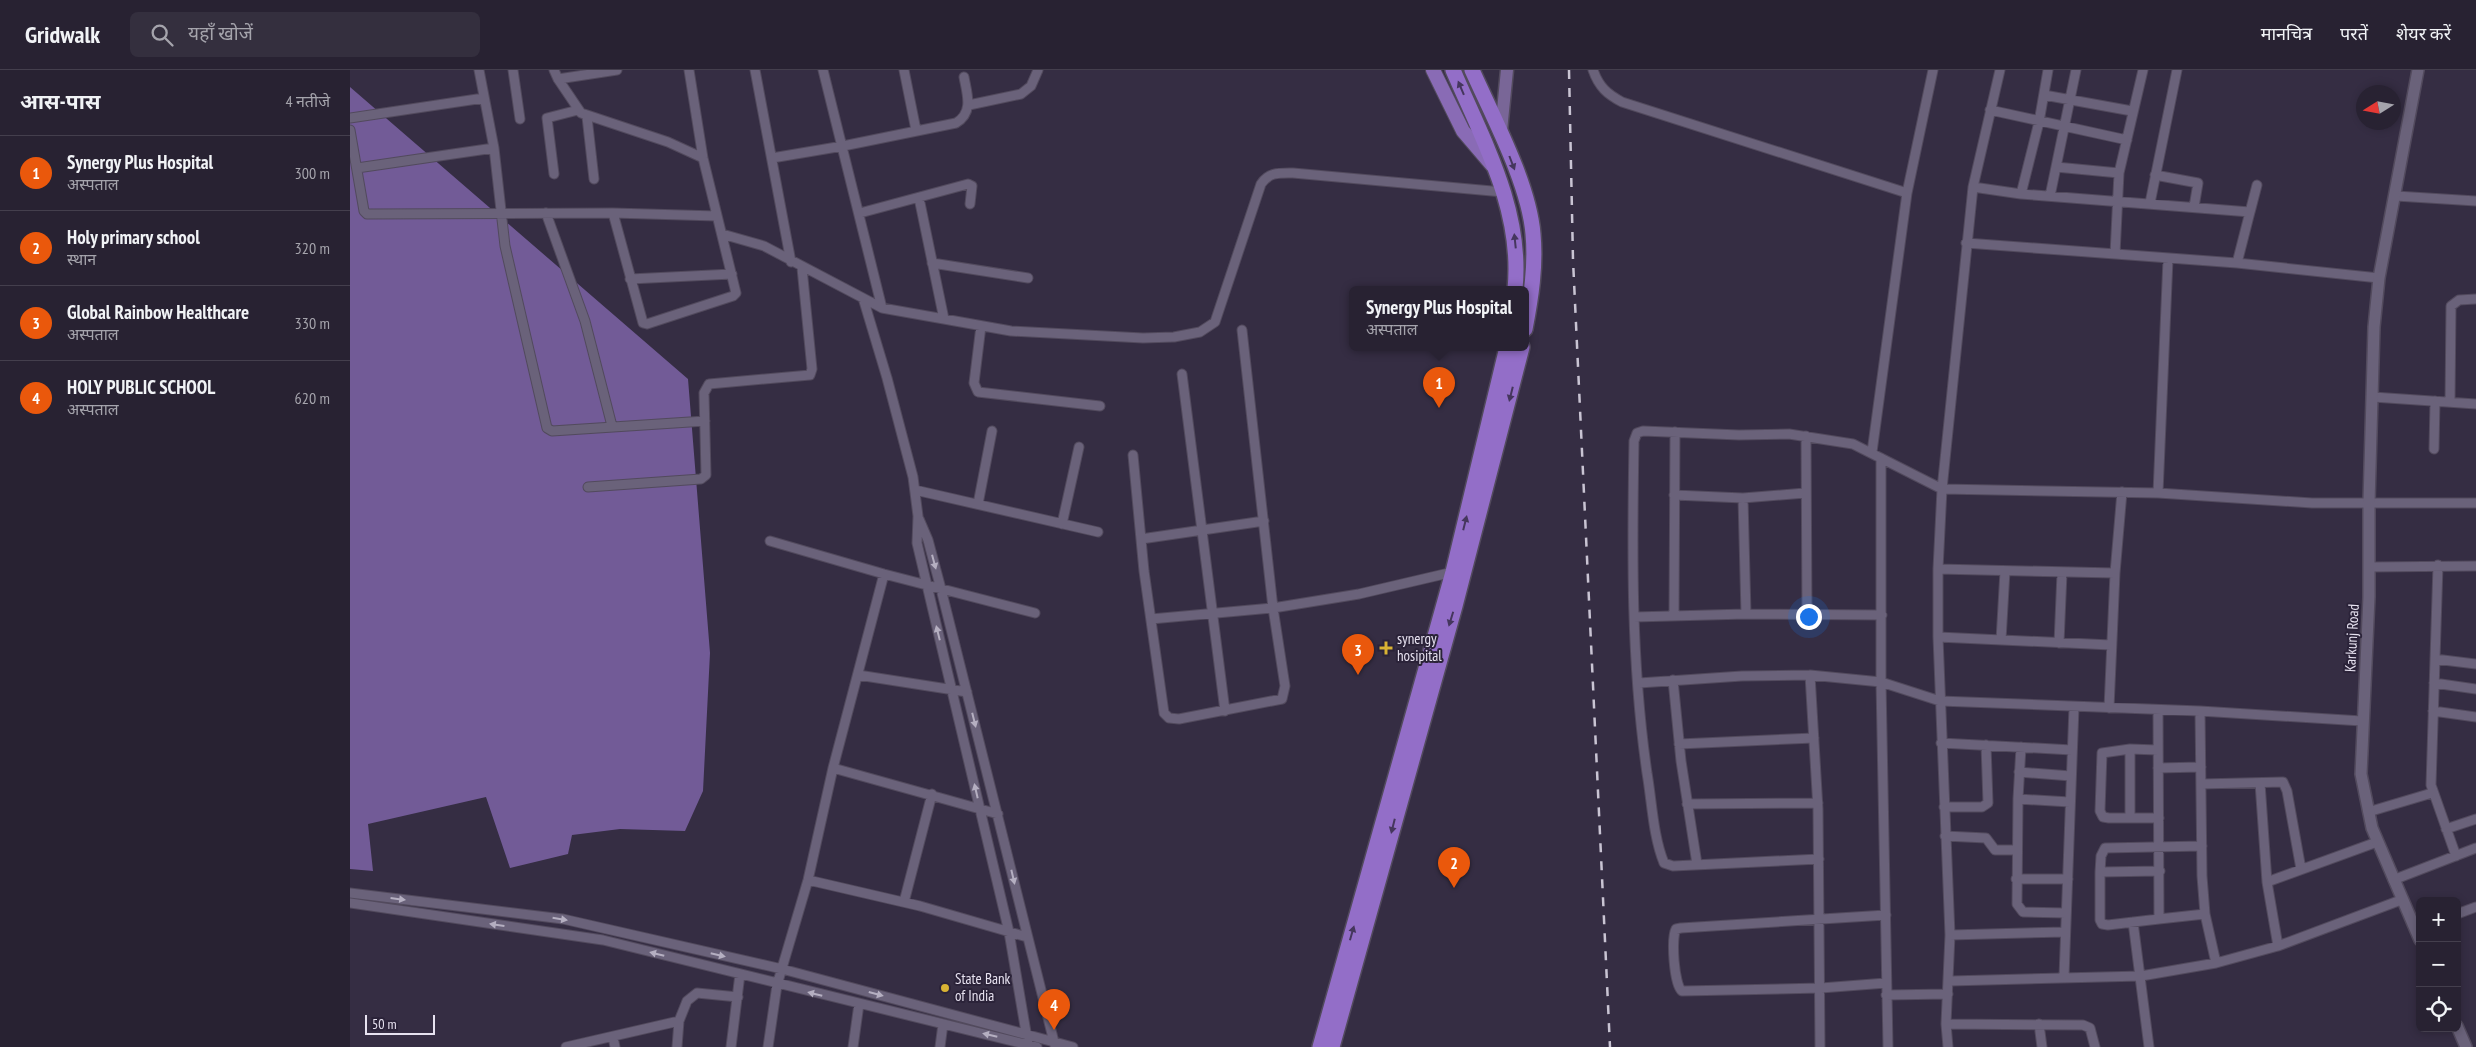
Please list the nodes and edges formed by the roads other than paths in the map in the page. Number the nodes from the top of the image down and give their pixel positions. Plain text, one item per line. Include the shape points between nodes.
1 (480, 70) edge
2 (513, 70) edge
3 (554, 70) edge
4 (617, 70) edge
5 (689, 70) edge
6 (755, 70) edge
7 (823, 70) edge
8 (904, 70) edge
9 (1038, 70) edge
10 (1433, 70) edge
11 (1453, 70) edge
12 (1472, 70) edge
13 (1507, 70) edge
14 (1593, 70) edge
15 (1933, 70) edge
16 (2000, 70) edge
17 (2048, 70) edge
18 (2076, 70) edge
19 (2143, 70) edge
20 (2178, 70) edge
21 (2418, 70) edge
22 (964, 77) dead end
23 (558, 79) junction
24 (2044, 95) junction
25 (484, 98) junction
26 (2070, 100) junction
27 (969, 105) junction
28 (578, 110) junction
29 (1990, 110) junction
30 (2132, 111) junction
31 (587, 117) junction
32 (350, 118) edge
33 (520, 119) dead end
34 (2039, 122) junction
35 (2065, 127) junction
36 (350, 130) edge
37 (916, 130) junction
38 (1501, 131) junction
39 (2127, 140) junction
40 (842, 146) junction
41 (494, 148) junction
42 (704, 158) junction
43 (772, 158) junction
44 (2056, 167) junction
45 (357, 168) junction
46 (1496, 169) junction
47 (2119, 173) junction
48 (554, 174) dead end
49 (2155, 175) junction
50 (594, 179) dead end
51 (2257, 185) dead end
52 (1973, 187) junction
53 (1503, 192) junction
54 (1907, 193) junction
55 (2021, 194) junction
56 (2050, 196) junction
57 (2396, 196) junction
58 (919, 198) junction
59 (2116, 200) junction
60 (2476, 201) edge
61 (2150, 203) junction
62 (970, 204) dead end
63 (2194, 207) junction
64 (2250, 212) junction
65 (546, 213) junction
66 (613, 213) junction
67 (860, 213) junction
68 (503, 214) junction
69 (717, 216) junction
70 (722, 234) junction
71 (1966, 243) junction
72 (2115, 254) junction
73 (2168, 259) junction
74 (791, 262) junction
75 (932, 263) junction
76 (2237, 263) junction
77 (802, 268) junction
78 (732, 274) junction
79 (1028, 278) dead end
80 (2380, 278) junction
81 (630, 279) junction
82 (1515, 286) edge
83 (863, 298) junction
84 (2476, 299) edge
85 (882, 308) junction
86 (1529, 309) edge
87 (944, 319) junction
88 (981, 326) junction
89 (1242, 330) dead end
90 (1506, 351) edge
91 (1521, 351) edge
92 (1182, 374) dead end
93 (2372, 397) junction
94 (2435, 401) junction
95 (2450, 402) junction
96 (2476, 404) edge
97 (1100, 406) dead end
98 (705, 421) junction
99 (612, 426) junction
100 (992, 431) dead end
101 (1675, 432) junction
102 (1806, 436) junction
103 (1080, 447) dead end
104 (2434, 449) dead end
105 (1872, 452) junction
106 (1133, 455) dead end
107 (1881, 458) junction
108 (588, 487) dead end
109 (1942, 489) junction
110 (915, 490) junction
111 (2122, 492) junction
112 (1805, 493) junction
113 (2158, 493) junction
114 (1674, 495) junction
115 (1743, 498) junction
116 (2369, 502) junction
117 (2476, 502) edge
118 (978, 504) junction
119 (918, 516) junction
120 (1264, 522) junction
121 (1062, 524) junction
122 (1201, 531) junction
123 (1098, 532) dead end
124 (1141, 540) junction
125 (770, 541) dead end
126 (2438, 565) junction
127 (2476, 566) edge
128 (2370, 567) junction
129 (1938, 569) junction
130 (2005, 571) junction
131 (1453, 572) junction
132 (2062, 573) junction
133 (2115, 573) junction
134 (884, 574) junction
135 (926, 584) junction
136 (941, 589) junction
137 (1273, 608) junction
138 (1035, 613) dead end
139 (1212, 614) junction
140 (1746, 614) junction
141 (1807, 614) junction
142 (1882, 615) junction
143 (1674, 616) junction
144 (1634, 617) junction
145 (1151, 619) junction
146 (1938, 637) junction
147 (2001, 640) junction
148 (2059, 643) junction
149 (2111, 645) junction
150 (2435, 659) junction
151 (2476, 664) edge
152 (858, 675) junction
153 (1810, 675) junction
154 (1673, 680) junction
155 (1881, 682) junction
156 (1639, 683) junction
157 (2434, 683) junction
158 (2476, 689) edge
159 (953, 690) junction
160 (967, 692) junction
161 (1940, 700) junction
162 (2074, 707) junction
163 (2109, 708) junction
164 (1225, 710) junction
165 (2158, 710) junction
166 (2200, 711) junction
167 (2433, 711) junction
168 (2476, 717) edge
169 (2362, 721) junction
170 (1814, 738) junction
171 (1941, 743) junction
172 (1679, 744) junction
173 (1986, 745) junction
174 (2021, 747) junction
175 (2130, 749) junction
176 (2072, 750) junction
177 (2158, 750) junction
178 (2201, 767) junction
179 (833, 768) junction
180 (2158, 768) junction
181 (2019, 772) junction
182 (2071, 776) junction
183 (2260, 783) junction
184 (2201, 784) junction
185 (2432, 793) junction
186 (932, 794) junction
187 (2018, 799) junction
188 (2070, 802) junction
189 (1818, 803) junction
190 (1688, 804) junction
191 (1944, 807) junction
192 (980, 809) junction
193 (2368, 812) junction
194 (998, 814) junction
195 (2130, 817) junction
196 (2159, 818) junction
197 (2476, 819) edge
198 (2446, 830) junction
199 (1945, 836) junction
200 (2378, 842) junction
201 (2202, 846) junction
202 (2160, 847) junction
203 (2476, 848) edge
204 (2017, 850) junction
205 (2456, 856) junction
206 (1819, 859) junction
207 (1697, 864) junction
208 (2300, 869) junction
209 (2160, 871) junction
210 (2100, 872) junction
211 (2068, 879) junction
212 (808, 880) junction
213 (2016, 880) junction
214 (2393, 880) junction
215 (2267, 882) junction
216 (350, 893) edge
217 (2401, 900) junction
218 (904, 902) junction
219 (350, 903) edge
220 (2476, 907) edge
221 (2066, 913) junction
222 (2461, 913) edge
223 (2205, 914) junction
224 (1886, 915) junction
225 (2159, 919) junction
226 (1820, 921) junction
227 (2133, 922) junction
228 (2416, 928) edge
229 (1009, 932) junction
230 (2065, 932) junction
231 (1950, 935) junction
232 (1027, 937) junction
233 (2278, 946) junction
234 (2216, 963) junction
235 (782, 969) junction
236 (740, 974) junction
237 (2141, 976) junction
238 (2064, 977) junction
239 (1950, 981) junction
240 (1886, 983) junction
241 (777, 984) junction
242 (1821, 988) junction
243 (1948, 994) junction
244 (1886, 995) junction
245 (738, 997) junction
246 (859, 1004) junction
247 (679, 1020) junction
248 (943, 1024) junction
249 (1946, 1024) junction
250 (2039, 1024) junction
251 (2460, 1032) edge
252 (1026, 1034) junction
253 (612, 1037) junction
254 (1055, 1045) edge
255 (1033, 1046) edge
256 (566, 1047) edge
257 (615, 1047) edge
258 (677, 1047) edge
259 (731, 1047) edge
260 (768, 1047) edge
261 (853, 1047) edge
262 (940, 1047) edge
263 (1073, 1047) edge
264 (1320, 1047) edge
265 (1332, 1047) edge
266 (1820, 1047) edge
267 (1888, 1047) edge
268 (1948, 1047) edge
269 (2042, 1047) edge
270 (2095, 1047) edge
271 (2150, 1047) edge
272 (2466, 1047) edge

1 - 25 street
2 - 33 street
3 - 23 street
4 - 23 street
5 - 42 street
6 - 43 street
7 - 40 street
8 - 37 street
9 - 27 street via 1031,86 1021,94
10 - 46 main road via 1463,131
46 -> 11 highway
12 - 38 highway
13 - 38 main road
14 - 54 street via 1599,85 1609,96 1622,102
15 - 54 street
16 - 29 street
17 - 24 street
18 - 26 street
19 - 30 street
20 - 49 street
21 - 57 street, Karkunj Road
22 - 27 street
23 - 28 street
24 - 26 street
24 - 34 street
25 - 32 street
25 - 41 street
26 - 30 street
26 - 35 street
27 - 37 street via 956,123
28 - 31 street
28 - 48 street via 547,118
29 - 34 street
29 - 52 street
30 - 39 street
31 - 42 street via 668,142
31 - 50 street
34 - 35 street
34 - 55 street
35 - 39 street
35 - 44 street
36 - 45 street
37 - 40 street
38 -> 86 highway via 1525,194 1533,233
39 - 47 street
40 - 43 street
40 - 67 street
41 - 45 street
41 - 68 street
42 - 69 street
43 - 74 street
44 - 47 street
44 - 56 street
45 - 68 street via 367,214
46 - 53 highway
47 - 59 street
49 - 61 street
49 - 63 street via 2198,183
51 - 64 street
52 - 55 street
52 - 71 street
82 -> 53 highway via 1514,234
53 - 88 street via 1277,173 1266,176 1260,184 1215,322 1200,332 1143,338 1011,331
54 - 105 street
55 - 56 street
56 - 59 street
57 - 60 street
57 - 80 street, Karkunj Road
58 - 62 street via 970,184
58 - 67 street
58 - 75 street
59 - 61 street
59 - 72 street
61 - 63 street
63 - 64 street
64 - 76 street
65 - 66 street
65 - 68 street
65 - 99 street via 587,328
66 - 69 street
66 - 81 street
67 - 85 street
68 - 99 street via 505,246 547,428 552,431
69 - 70 street
70 - 74 street via 764,246
70 - 78 street
71 - 72 street
71 - 109 street
72 - 73 street
73 - 76 street
73 - 113 street
74 - 77 street
75 - 79 street
75 - 87 street
76 - 80 street
77 - 83 street
77 - 98 street via 810,375 709,384 704,393
78 - 81 street
78 - 81 street via 736,293 733,296 647,324 640,320
80 - 93 street, Karkunj Road via 2374,327
83 - 85 street
83 - 110 street
84 - 95 street via 2459,300 2451,306
85 - 87 street
87 - 88 street
88 - 97 street via 974,383 978,392
89 - 120 street
131 -> 90 highway
91 -> 265 highway via 1455,606
92 - 122 street
93 - 94 street
93 - 116 street, Karkunj Road
94 - 95 street
94 - 104 street
95 - 96 street
98 - 99 street
98 - 108 street via 704,477
100 - 118 street
101 - 102 street
101 - 114 street
101 - 144 street via 1643,431 1635,437 1631,572
102 - 105 street via 1853,444
102 - 112 street
103 - 121 street
105 - 107 street
106 - 124 street
107 - 109 street
107 - 142 street
109 - 111 street
109 - 129 street
110 - 118 street
110 - 119 street
111 - 113 street
111 - 133 street
112 - 115 street
112 - 141 street
113 - 116 street via 2312,503
114 - 115 street
114 - 143 street
115 - 140 street
116 - 117 street
116 - 128 street, Karkunj Road
118 - 121 street
119 - 135 street via 917,543
119 -> 136 street
120 - 122 street
120 - 137 street
121 - 123 street
122 - 124 street
122 - 139 street
124 - 145 street
125 - 134 street
126 - 127 street
126 - 128 street
126 - 150 street
128 - 169 street, Karkunj Road
129 - 130 street
129 - 146 street
130 - 132 street
130 - 147 street
131 - 137 street via 1358,594
264 -> 131 highway
132 - 133 street
132 - 148 street
133 - 149 street
134 - 135 street
134 - 152 street
135 - 136 street
159 -> 135 street
136 - 138 street
136 - 160 street
137 - 139 street
137 - 164 street via 1284,686 1282,699
139 - 145 street
139 - 164 street
140 - 141 street
140 - 143 street
141 - 142 street
142 - 155 street
143 - 144 street
144 - 156 street
145 - 164 street via 1164,713 1169,718 1179,719
146 - 147 street
146 - 161 street
147 - 148 street
148 - 149 street
149 - 163 street
150 - 151 street
150 - 157 street
152 - 159 street
152 - 179 street
153 - 154 street
153 - 155 street
153 - 170 street
154 - 156 street
154 - 172 street
155 - 161 street
155 - 224 street
156 - 207 street via 1641,728 1662,857 1668,865
157 - 158 street
157 - 167 street
159 - 160 street
192 -> 159 street
160 -> 194 street
161 - 162 street
161 - 171 street
162 - 163 street
162 - 176 street
163 - 165 street
165 - 166 street
165 - 177 street
166 - 169 street
166 - 178 street
167 - 168 street
167 - 185 street
169 - 193 street, Karkunj Road via 2361,774
170 - 172 street
170 - 189 street
171 - 173 street
171 - 191 street
172 - 190 street
173 - 174 street
173 - 191 street via 1988,803
174 - 176 street
174 - 181 street
175 - 177 street
175 - 195 street
175 - 195 street via 2102,753 2100,810 2103,817
176 - 182 street
177 - 180 street
178 - 180 street
178 - 184 street
179 - 186 street
179 - 212 street
180 - 196 street
181 - 182 street
181 - 187 street
182 - 188 street
183 - 184 street
183 - 208 street via 2285,785
183 - 215 street
184 - 201 street
185 - 193 street
185 - 198 street
186 - 192 street
186 - 218 street
187 - 188 street
187 - 204 street
188 - 211 street
189 - 190 street
189 - 206 street
190 - 207 street
191 - 199 street
192 - 194 street
192 - 229 street
193 - 200 street, Karkunj Road
194 -> 232 street
195 - 196 street
196 - 202 street
197 - 198 street
198 - 205 street
199 - 204 street via 1986,838 1995,850
199 - 231 street
200 - 208 street
200 - 214 street, Karkunj Road
201 - 202 street
201 - 223 street
202 - 209 street
202 - 210 street via 2105,848
203 - 205 street
204 - 213 street
205 - 214 street
206 - 207 street
206 - 226 street
208 - 215 street
209 - 210 street
209 - 225 street
210 - 227 street via 2102,924
211 - 213 street
211 - 221 street
212 - 218 street
212 - 235 street
213 - 221 street via 2017,904 2023,912
214 - 217 street, Karkunj Road
215 - 233 street
216 -> 235 street via 563,920
217 - 228 street, Karkunj Road
217 - 233 street
218 - 229 street
236 -> 219 street via 603,940
220 - 222 street
221 - 230 street
223 - 225 street
223 - 234 street
224 - 226 street
224 - 240 street
225 - 227 street
226 - 242 street
226 - 242 street via 1681,928 1676,929 1673,938 1676,983 1682,991
227 - 237 street
229 - 232 street
229 - 252 street
230 - 231 street
230 - 238 street
231 - 239 street
232 - 254 street
233 - 234 street
234 - 237 street
235 - 241 street
235 -> 252 street
236 - 241 street
236 - 245 street
237 - 238 street
237 - 271 street
238 - 239 street
239 - 243 street
240 - 242 street
240 - 244 street
246 -> 241 street
241 - 260 street
242 - 266 street
243 - 244 street
243 - 249 street
244 - 267 street
245 - 247 street via 693,994 686,1001
245 - 259 street
246 - 248 street
246 - 261 street
247 - 253 street
247 - 258 street
255 -> 248 street
248 - 262 street
249 - 250 street
249 - 268 street
250 - 269 street
250 - 270 street via 2087,1026 2093,1034
251 - 272 street
252 - 254 street
252 - 255 street
253 - 256 street
253 - 257 street
254 - 263 street

